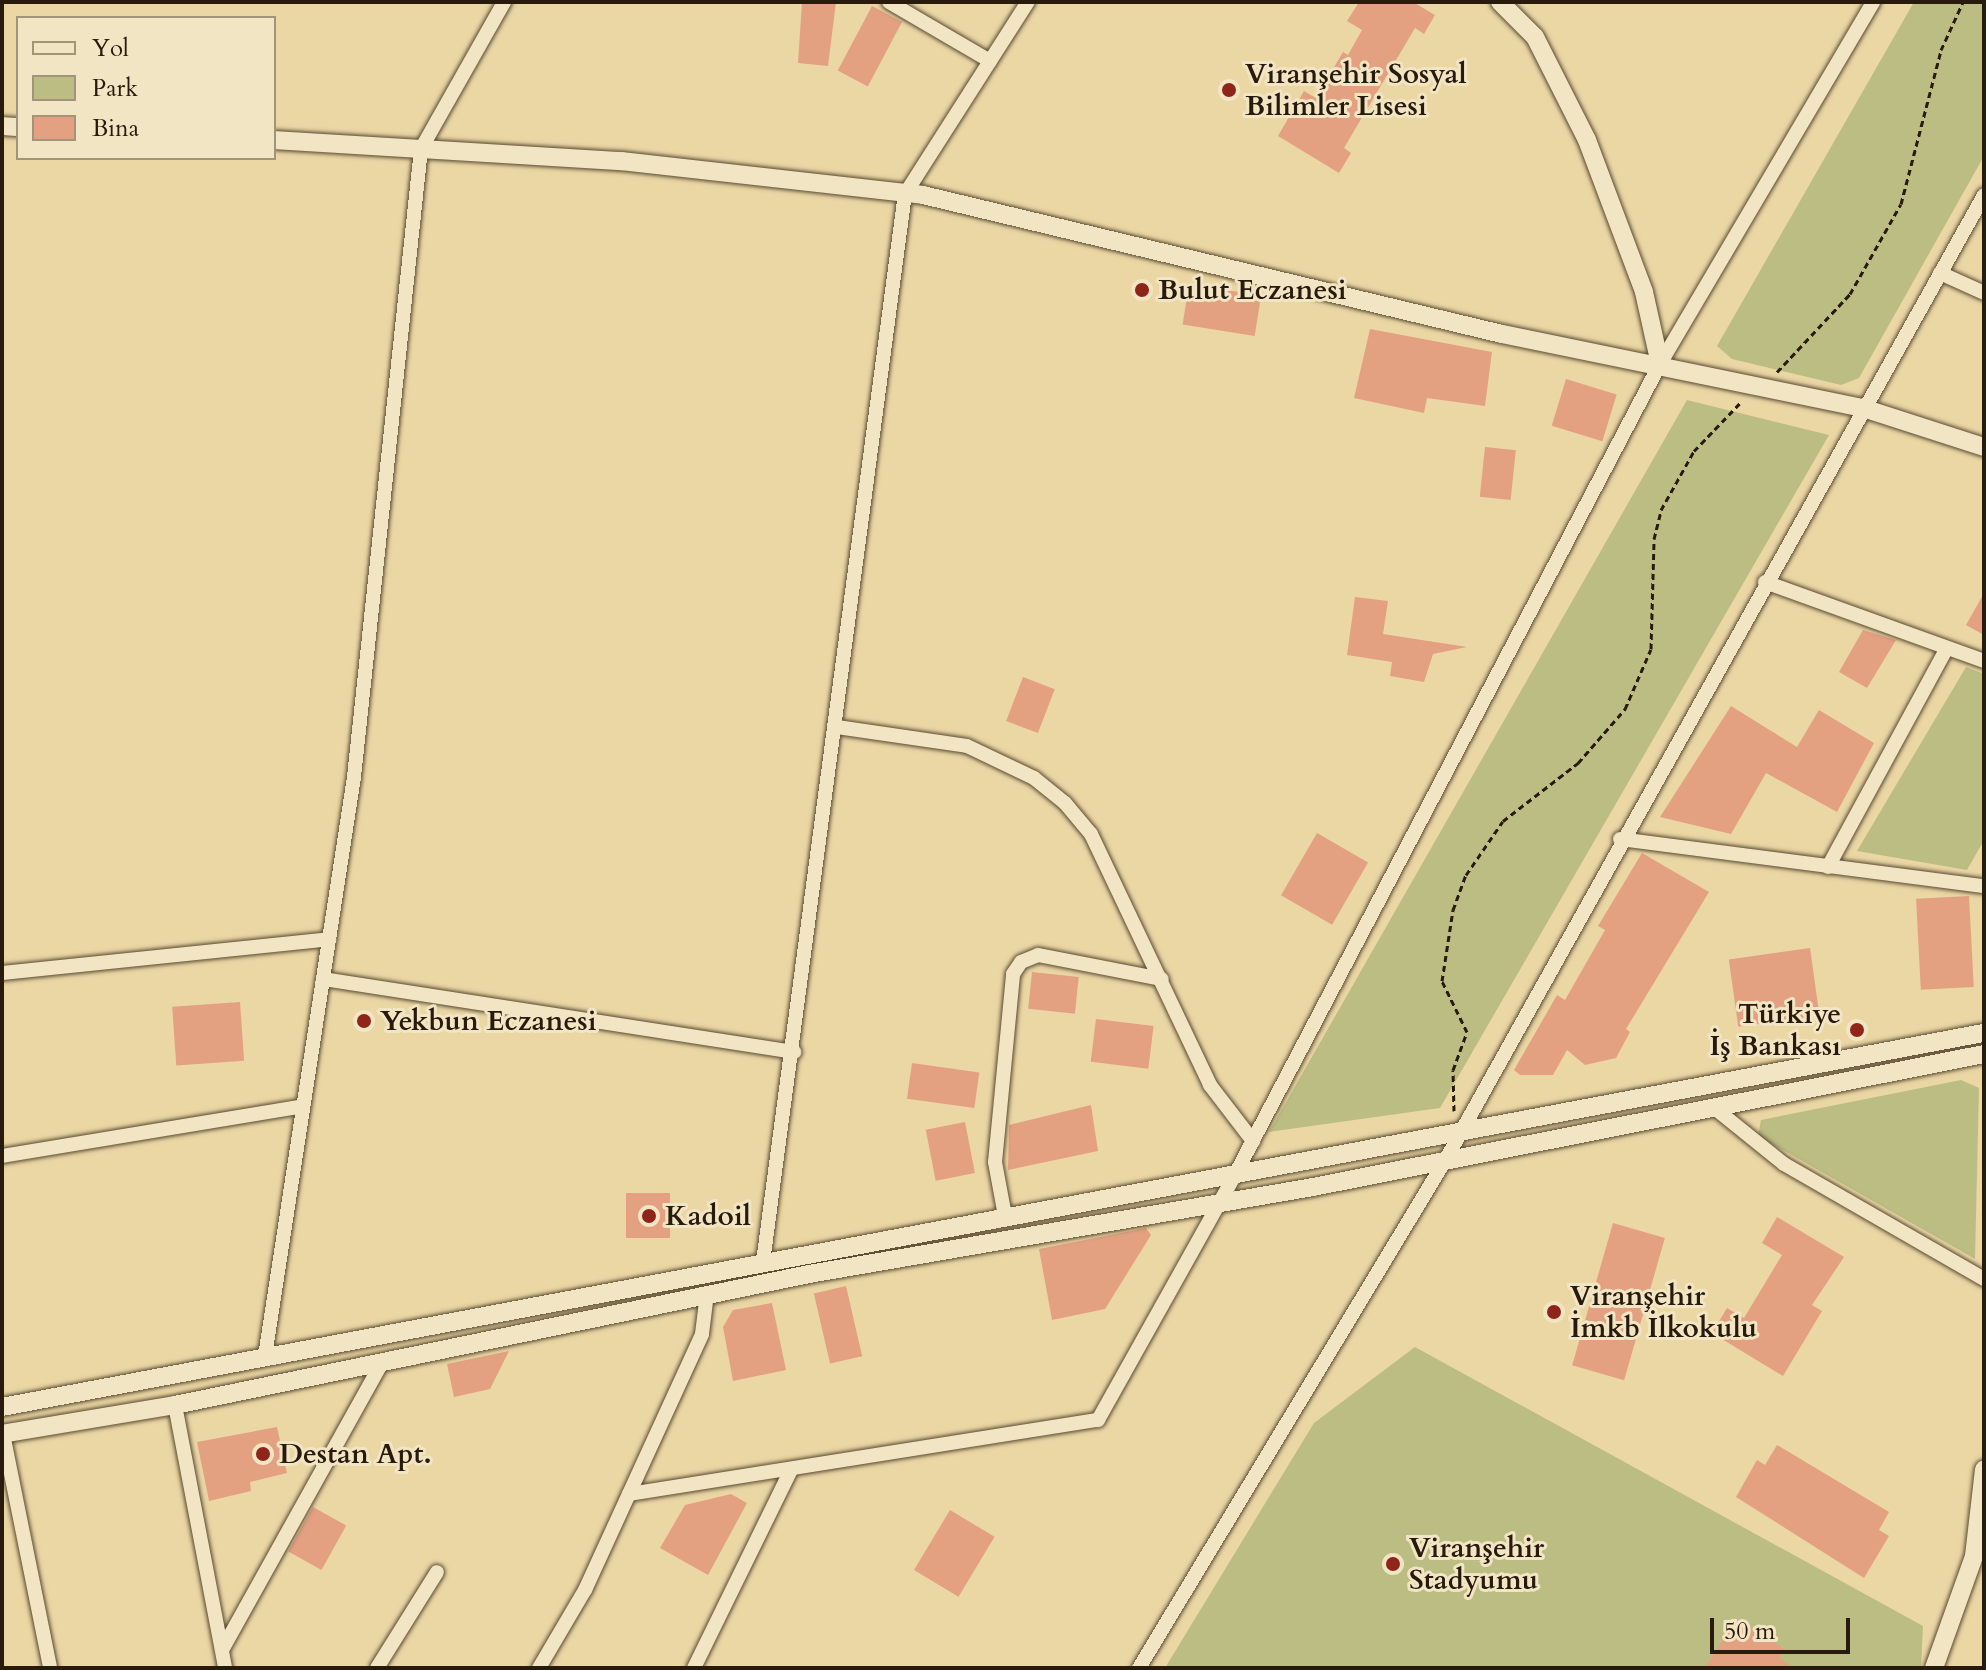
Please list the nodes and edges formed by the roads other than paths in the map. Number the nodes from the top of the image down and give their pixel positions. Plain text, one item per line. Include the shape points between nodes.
1 (504, 2) edge
2 (889, 2) edge
3 (1028, 2) edge
4 (1500, 2) edge
5 (1873, 2) edge
6 (990, 61) junction
7 (276, 140) edge
8 (421, 149) junction
9 (905, 194) junction
10 (1984, 195) edge
11 (1940, 273) junction
12 (1984, 293) edge
13 (1660, 364) junction
14 (1863, 408) junction
15 (1984, 447) edge
16 (1765, 582) junction
17 (1947, 648) junction
18 (1984, 661) edge
19 (837, 727) junction
20 (1620, 839) junction
21 (1828, 867) junction
22 (1984, 886) edge
23 (329, 939) junction
24 (2, 973) edge
25 (323, 979) junction
26 (1162, 979) junction
27 (1984, 1033) edge
28 (794, 1052) junction
29 (1984, 1054) edge
30 (303, 1106) junction
31 (1717, 1110) junction
32 (1454, 1135) junction
33 (1253, 1141) junction
34 (2, 1156) edge
35 (1446, 1159) junction
36 (1237, 1171) junction
37 (1220, 1203) junction
38 (1005, 1216) junction
39 (763, 1262) junction
40 (1984, 1279) edge
41 (707, 1295) junction
42 (265, 1356) junction
43 (382, 1362) junction
44 (175, 1405) junction
45 (2, 1407) edge
46 (2, 1434) edge
47 (791, 1470) junction
48 (1984, 1470) edge
49 (629, 1494) junction
50 (437, 1572) dead end
51 (222, 1650) junction
52 (50, 1668) edge
53 (225, 1668) edge
54 (377, 1668) edge
55 (539, 1668) edge
56 (694, 1668) edge
57 (1139, 1668) edge
58 (1934, 1668) edge

1 - 8 street
2 - 6 street
3 - 6 street
4 - 13 street via 1535,37 1587,140 1644,292
5 - 13 street
6 - 9 street
7 - 8 street
8 - 9 street via 621,161
8 - 23 street via 354,777
9 - 13 street via 1502,334
9 - 19 street
10 - 11 street
11 - 12 street
11 - 14 street
13 - 14 street
13 - 33 street
14 - 15 street
14 - 16 street
16 - 17 street
16 - 20 street
17 - 18 street
17 - 21 street
19 - 26 street via 967,746 1034,778 1091,834
19 - 28 street
20 - 21 street
20 - 32 street
21 - 22 street
23 - 24 street
23 - 25 street
25 - 28 street
25 - 30 street
26 - 33 street via 1210,1085
26 - 38 street via 1038,955 1021,962 1013,974 995,1162
27 - 32 street
28 - 39 street
29 - 31 street
30 - 34 street
30 - 42 street
31 - 35 street
31 - 40 street via 1784,1164
32 - 35 street
32 - 36 street
33 - 36 street
35 - 37 street
35 - 57 street
36 - 37 street
36 - 38 street
37 - 41 street
37 - 47 street via 1098,1420
38 - 39 street
39 - 42 street
41 - 43 street
41 - 49 street via 702,1334
42 - 45 street
43 - 44 street
43 - 51 street
44 - 46 street
44 - 51 street
46 - 52 street
47 - 49 street
47 - 56 street
48 - 58 street via 1974,1556
49 - 55 street via 585,1590
50 - 54 street
51 - 53 street

